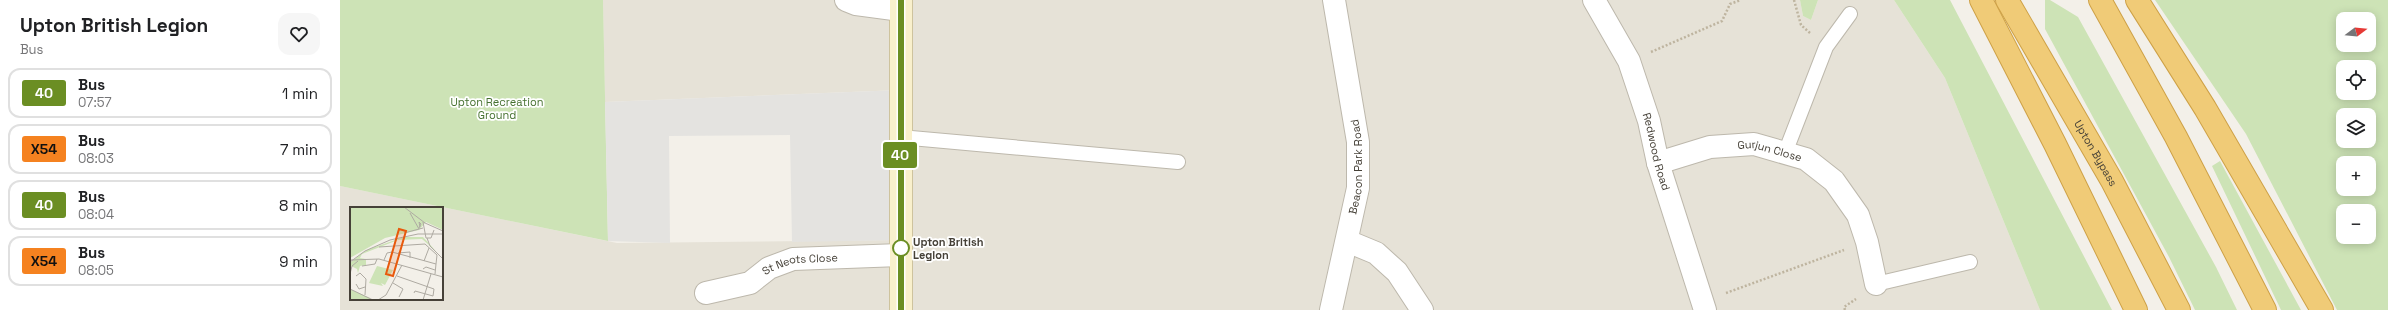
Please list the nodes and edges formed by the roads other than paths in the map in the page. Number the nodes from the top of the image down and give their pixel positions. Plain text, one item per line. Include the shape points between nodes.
1 (846, 0) edge
2 (1334, 0) edge
3 (1594, 0) edge
4 (1981, 0) edge
5 (2007, 0) edge
6 (2100, 0) edge
7 (2137, 0) edge
8 (901, 5) edge
9 (1850, 14) dead end
10 (900, 137) junction
11 (1786, 153) junction
12 (1178, 162) dead end
13 (1658, 163) junction
14 (1347, 241) junction
15 (900, 255) junction
16 (1970, 262) dead end
17 (1876, 284) joint
18 (706, 293) dead end
19 (1703, 306) edge
20 (901, 310) edge
21 (1331, 310) edge
22 (1422, 310) edge
23 (2136, 310) edge
24 (2179, 310) edge
25 (2265, 310) edge
26 (2322, 310) edge

1 - 8 street via 856,4
2 - 14 street, Beacon Park Road via 1358,142 1358,188
3 - 13 street, Redwood Road via 1629,62
4 - 23 highway
5 - 24 highway, Upton Bypass via 2112,181
6 - 25 highway via 2176,137
7 - 26 highway via 2205,108
8 - 10 main road
9 - 11 lane via 1826,47
10 - 12 lane
10 - 15 main road
11 - 13 street, Gurjun Close via 1754,144 1710,147
11 - 17 street, Gurjun Close via 1806,159 1834,181 1858,215
13 - 19 street, Redwood Road
14 - 21 street, Beacon Park Road
14 - 22 street via 1376,253 1397,272
15 - 18 street, St Neots Close via 793,259 769,268 750,283
15 - 20 main road
16 - 17 lane

